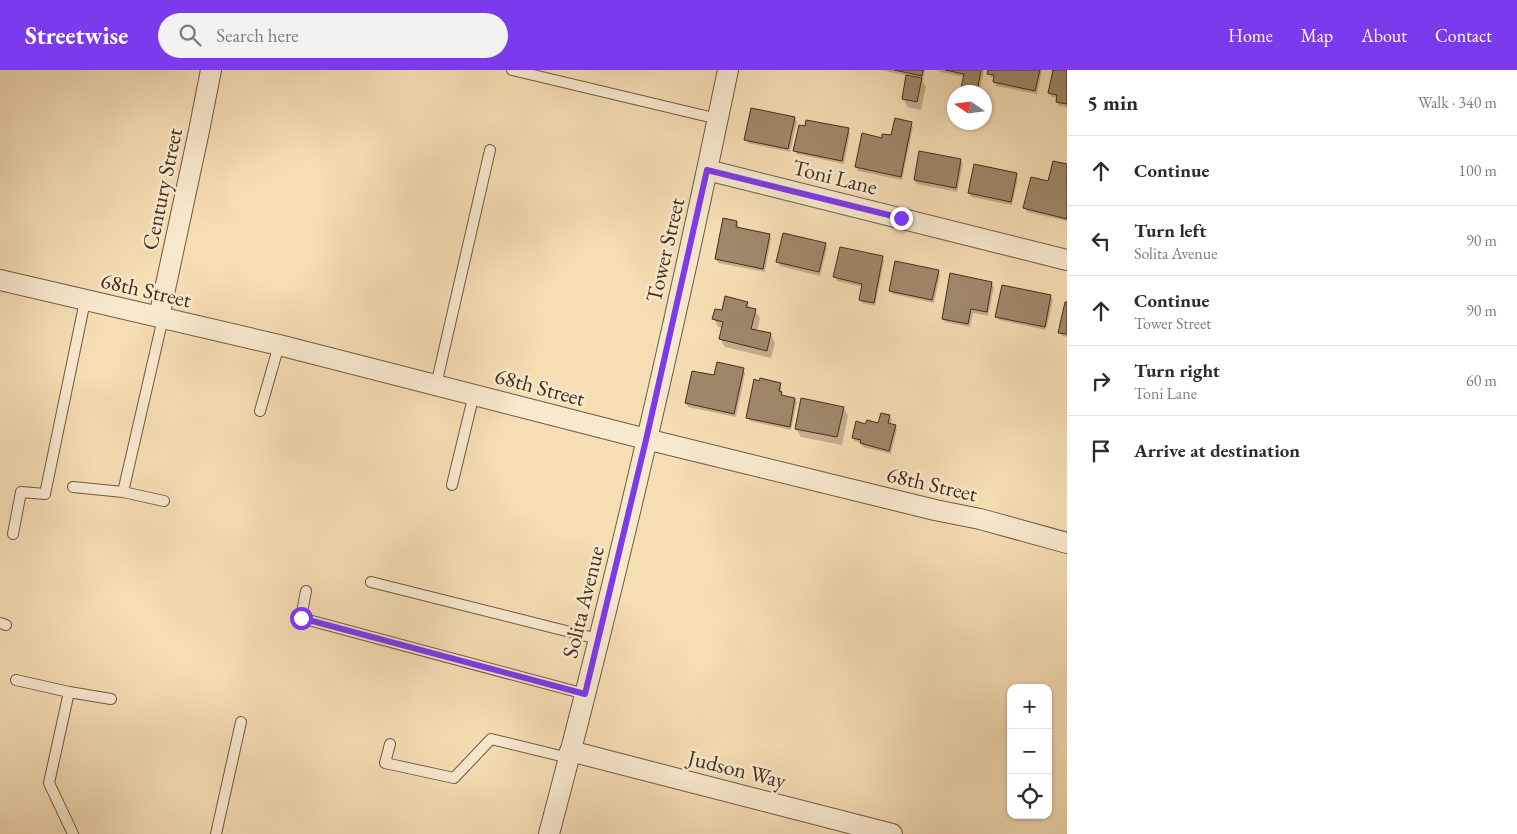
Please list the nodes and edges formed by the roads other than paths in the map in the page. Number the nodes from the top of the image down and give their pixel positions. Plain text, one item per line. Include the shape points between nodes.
1 (211, 70) edge
2 (512, 70) edge
3 (728, 70) edge
4 (718, 119) junction
5 (490, 150) dead end
6 (707, 170) junction
7 (1067, 260) edge
8 (0, 280) edge
9 (85, 301) junction
10 (161, 317) junction
11 (279, 345) junction
12 (436, 385) junction
13 (474, 394) junction
14 (260, 411) dead end
15 (646, 440) junction
16 (452, 484) dead end
17 (73, 487) dead end
18 (123, 492) junction
19 (164, 502) dead end
20 (13, 534) dead end
21 (1067, 543) edge
22 (371, 582) dead end
23 (306, 590) dead end
24 (598, 639) junction
25 (16, 680) dead end
26 (69, 692) junction
27 (585, 694) junction
28 (111, 699) dead end
29 (241, 722) dead end
30 (390, 744) dead end
31 (570, 755) junction
32 (74, 834) edge
33 (216, 834) edge
34 (549, 834) edge
35 (892, 834) edge

1 - 10 street, Century Street
2 - 4 lane
3 - 4 street, Tower Street
4 - 6 street, Tower Street
5 - 12 lane
6 - 7 street, Toni Lane
6 - 15 street, Tower Street
8 - 9 street, 68th Street
9 - 10 street, 68th Street
9 - 20 lane via 45,494 21,492
10 - 11 street, 68th Street
10 - 18 lane
11 - 12 street, 68th Street
11 - 14 lane
12 - 13 street, 68th Street
13 - 15 street, 68th Street
13 - 16 lane
15 - 21 street, 68th Street via 980,519
15 - 24 street, Solita Avenue
17 - 18 lane
18 - 19 lane
22 - 24 lane
23 - 27 lane via 301,618
24 - 27 street, Solita Avenue
25 - 26 lane
26 - 28 lane
26 - 32 lane via 49,784
27 - 31 street, Solita Avenue
29 - 33 lane
30 - 31 lane via 386,763 454,778 491,739
31 - 34 street, Solita Avenue
31 - 35 street, Judson Way

